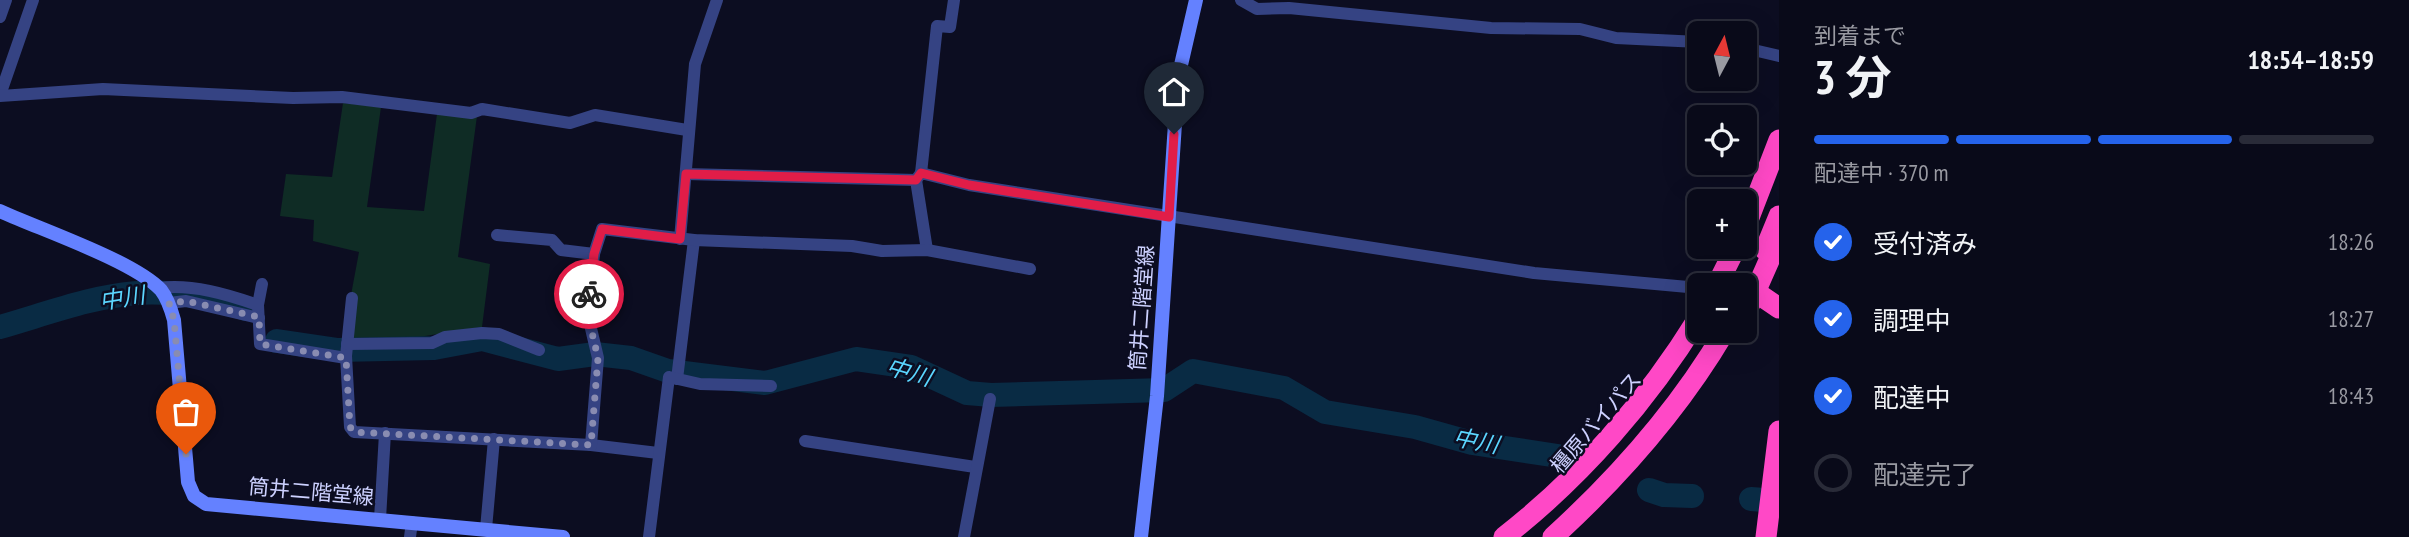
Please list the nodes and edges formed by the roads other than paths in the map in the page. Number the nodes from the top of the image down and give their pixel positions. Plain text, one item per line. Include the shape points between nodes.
1 (6, 0) edge
2 (33, 0) edge
3 (717, 0) edge
4 (954, 0) edge
5 (1196, 0) edge
6 (1241, 0) edge
7 (0, 17) edge
8 (1687, 41) edge
9 (1757, 51) edge
10 (1779, 56) edge
11 (0, 95) edge
12 (687, 130) junction
13 (1779, 140) edge
14 (1779, 161) edge
15 (686, 174) junction
16 (919, 176) junction
17 (1757, 197) edge
18 (0, 211) edge
19 (1757, 214) edge
20 (1779, 216) edge
21 (1169, 217) junction
22 (497, 234) dead end
23 (1779, 238) edge
24 (680, 239) junction
25 (695, 240) junction
26 (927, 250) junction
27 (594, 254) junction
28 (1030, 269) dead end
29 (1757, 273) edge
30 (1757, 278) edge
31 (262, 284) dead end
32 (1687, 287) edge
33 (164, 295) junction
34 (1757, 297) edge
35 (352, 299) dead end
36 (1779, 308) edge
37 (258, 311) junction
38 (1687, 335) edge
39 (1691, 343) edge
40 (1717, 343) edge
41 (1728, 343) edge
42 (539, 350) dead end
43 (346, 353) junction
44 (678, 372) junction
45 (771, 386) dead end
46 (990, 399) dead end
47 (1779, 430) edge
48 (385, 433) junction
49 (494, 439) junction
50 (805, 441) dead end
51 (591, 445) junction
52 (658, 453) junction
53 (975, 467) junction
54 (380, 519) junction
55 (486, 529) junction
56 (411, 530) edge
57 (564, 537) edge
58 (649, 537) edge
59 (964, 537) edge
60 (1140, 537) edge
61 (1504, 537) edge
62 (1516, 537) edge
63 (1553, 537) edge
64 (1566, 537) edge
65 (1766, 537) edge

1 - 7 street
2 - 11 street
3 - 12 street via 695,64
4 - 16 street via 950,27 937,26
5 - 21 main road, 筒井二階堂線 via 1178,78
6 - 8 street via 1257,9 1289,8 1491,28 1580,29 1616,38
9 - 10 street
11 - 12 street via 103,89 342,97 471,113 482,109 570,123 595,115
12 - 15 street
13 - 17 highway
14 - 19 highway
15 - 16 street
15 - 24 street
16 - 21 street
16 - 26 street
18 - 33 main road via 124,265
20 - 29 highway
21 - 32 street via 1534,273
21 - 60 main road, 筒井二階堂線 via 1157,391
22 - 27 street via 552,240 561,250
23 - 30 highway
24 - 25 street
24 - 27 street via 602,229
25 - 26 street
25 - 44 street
26 - 28 street
27 - 51 street via 589,320 597,354
31 - 37 street
33 - 37 street
33 - 54 main road, 筒井二階堂線 via 174,320 188,482 194,496 206,503
34 - 36 highway
35 - 43 street
37 - 43 street via 260,344
38 - 61 highway via 1619,427
39 - 62 highway, 橿原バイパス via 1615,443 1573,488
40 - 63 highway via 1642,448
41 - 64 highway via 1658,446
42 - 43 street via 499,334 482,333
43 - 48 street via 350,427 354,432
44 - 45 street via 700,384
44 - 52 street via 669,377
46 - 53 street
47 - 65 highway
48 - 49 street
48 - 54 street
49 - 51 street
49 - 55 street
50 - 53 street
51 - 52 street
52 - 58 street
53 - 59 street
54 - 56 main road, 筒井二階堂線
55 - 56 main road, 筒井二階堂線
55 - 57 main road, 筒井二階堂線

